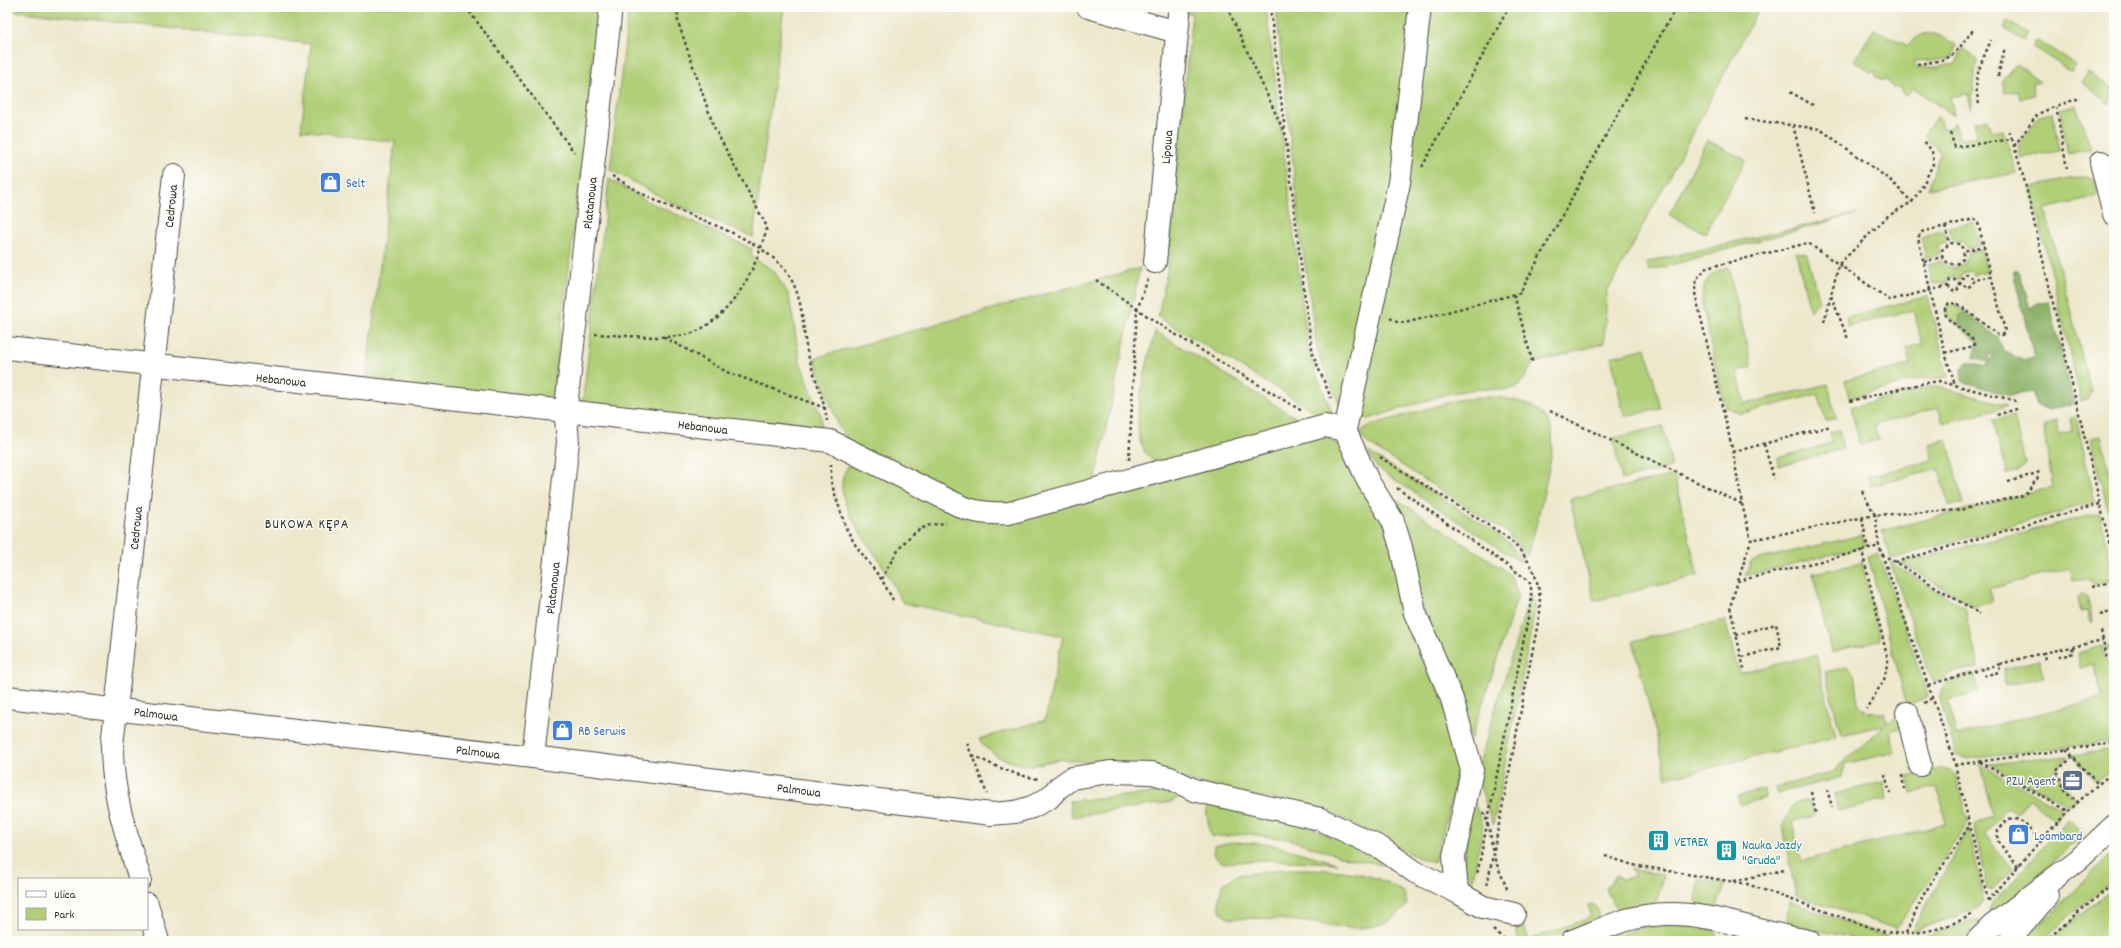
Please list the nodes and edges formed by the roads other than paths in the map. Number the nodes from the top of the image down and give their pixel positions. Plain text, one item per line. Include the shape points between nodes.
1 (612, 7) edge
2 (1088, 7) edge
3 (1420, 7) edge
4 (2101, 162) dead end
5 (174, 175) dead end
6 (2114, 214) edge
7 (1155, 262) road end
8 (7, 348) edge
9 (152, 364) junction
10 (566, 409) junction
11 (1345, 430) junction
12 (7, 697) edge
13 (116, 709) junction
14 (1907, 713) dead end
15 (533, 757) junction
16 (1910, 767) road end
17 (2114, 826) edge
18 (2078, 860) junction
19 (140, 878) edge
20 (1457, 892) junction
21 (148, 907) edge
22 (1514, 914) road end
23 (1992, 926) junction
24 (1802, 940) edge
25 (158, 941) edge
26 (1572, 941) edge
27 (1969, 941) edge
28 (1977, 941) edge
29 (2009, 941) edge

1 - 10 street, Platanowa
2 - 7 street, Lipowa via 1178,23
3 - 11 street via 1399,183
4 - 6 street
5 - 9 street, Cedrowa
8 - 9 street, Hebanowa
9 - 10 street, Hebanowa
9 - 13 street, Cedrowa
10 - 11 street, Hebanowa via 830,441 977,512 1008,513 1326,426
10 - 15 street, Platanowa via 568,442
11 - 20 street via 1368,481 1393,521 1415,612 1452,700 1472,770 1454,856
12 - 13 street, Palmowa
13 - 15 street, Palmowa
13 - 19 street, Cedrowa via 112,775 119,811
14 - 16 street
15 - 20 street, Palmowa via 991,814 1015,812 1032,807 1049,798 1072,778 1110,772 1152,773 1175,780 1194,790 1320,819 1381,848 1415,872
17 - 18 street
18 - 23 street
18 - 29 street
20 - 22 street via 1483,907
21 - 25 street
23 - 27 street
23 - 28 street
24 - 26 street via 1699,916 1677,914 1632,918

